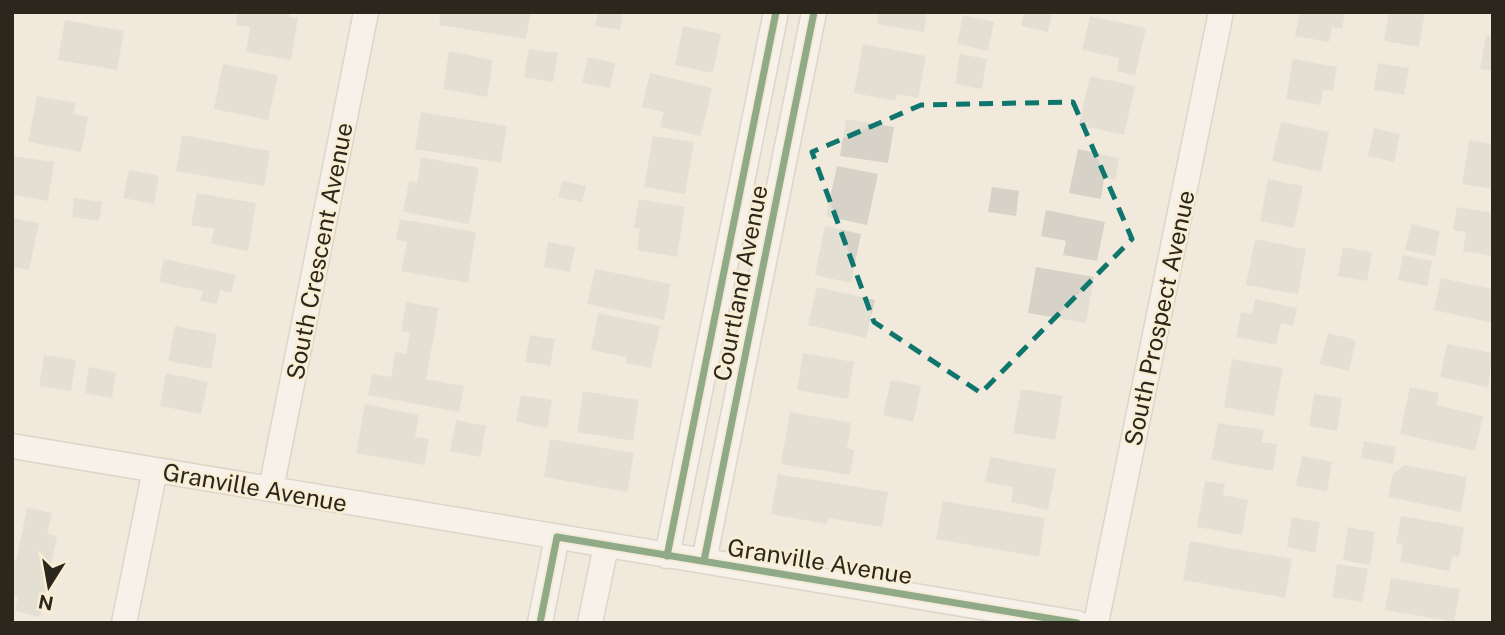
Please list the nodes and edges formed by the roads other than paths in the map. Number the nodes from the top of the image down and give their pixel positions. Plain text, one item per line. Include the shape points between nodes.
1 (366, 12) edge
2 (776, 12) edge
3 (814, 12) edge
4 (1221, 12) edge
5 (12, 446) edge
6 (155, 470) junction
7 (271, 489) junction
8 (557, 537) junction
9 (606, 545) junction
10 (667, 556) junction
11 (704, 561) junction
12 (124, 623) edge
13 (540, 623) edge
14 (590, 623) edge
15 (1077, 623) edge
16 (1097, 623) edge

1 - 7 street, South Crescent Avenue
2 - 10 street, Courtland Avenue
3 - 11 street, Courtland Avenue
4 - 16 street, South Prospect Avenue
5 - 6 street, Granville Avenue
6 - 7 street, Granville Avenue
6 - 12 street
7 - 8 street, Granville Avenue
8 - 9 street, Granville Avenue
8 - 13 street
9 - 10 street, Granville Avenue
9 - 14 street
10 - 11 street, Granville Avenue
11 - 15 street, Granville Avenue

